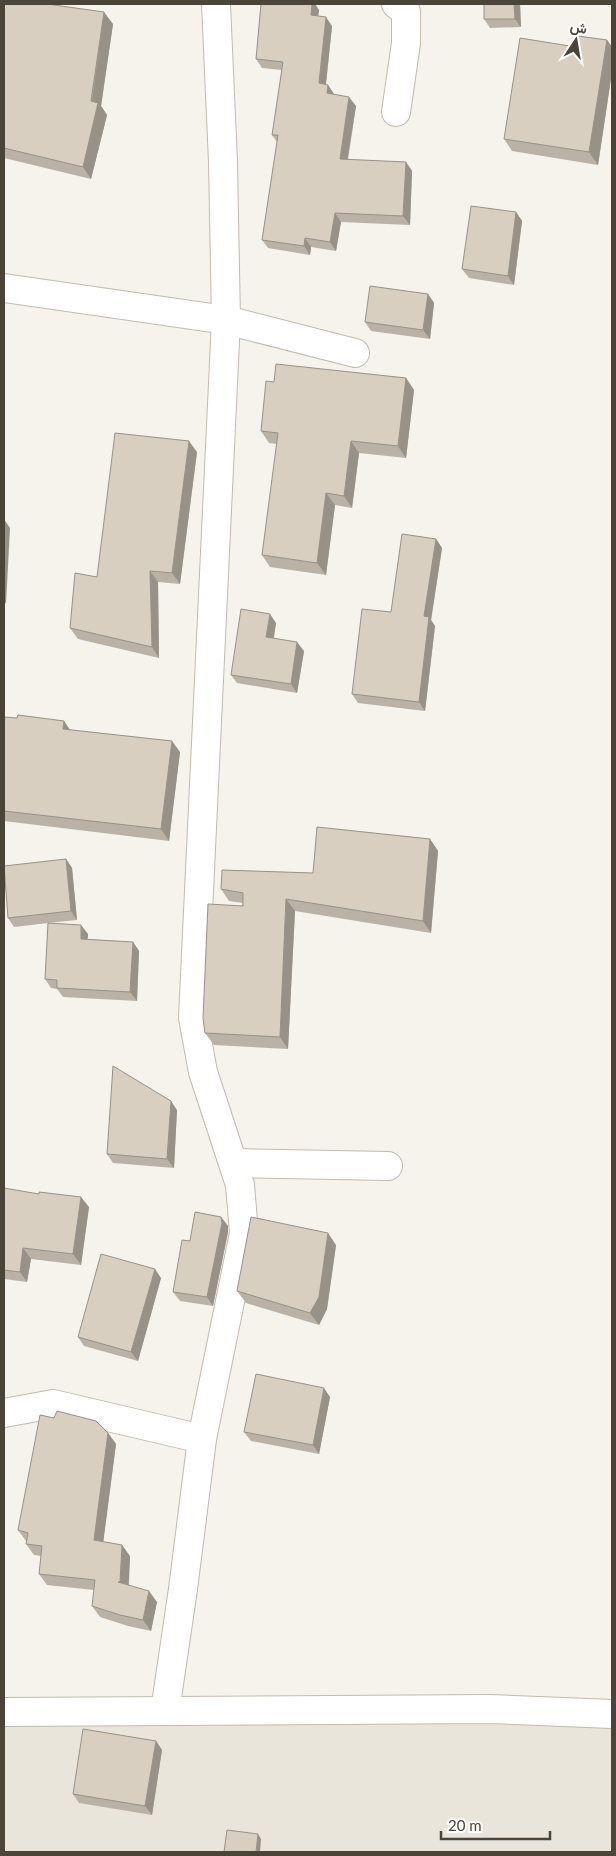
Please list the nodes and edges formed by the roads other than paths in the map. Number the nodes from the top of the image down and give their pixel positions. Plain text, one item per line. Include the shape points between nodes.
1 (216, 4) edge
2 (396, 4) edge
3 (396, 112) dead end
4 (4, 288) edge
5 (226, 320) junction
6 (356, 353) dead end
7 (233, 1163) junction
8 (388, 1166) dead end
9 (4, 1413) edge
10 (202, 1439) junction
11 (165, 1711) junction
12 (4, 1712) edge
13 (612, 1714) edge

1 - 5 street
2 - 3 street via 406,12 406,43
4 - 5 street
5 - 6 street
5 - 7 street via 193,1018 203,1072
7 - 8 street
7 - 10 street via 240,1185 244,1233
9 - 10 street via 53,1404
10 - 11 street
11 - 12 street
11 - 13 street via 490,1709

